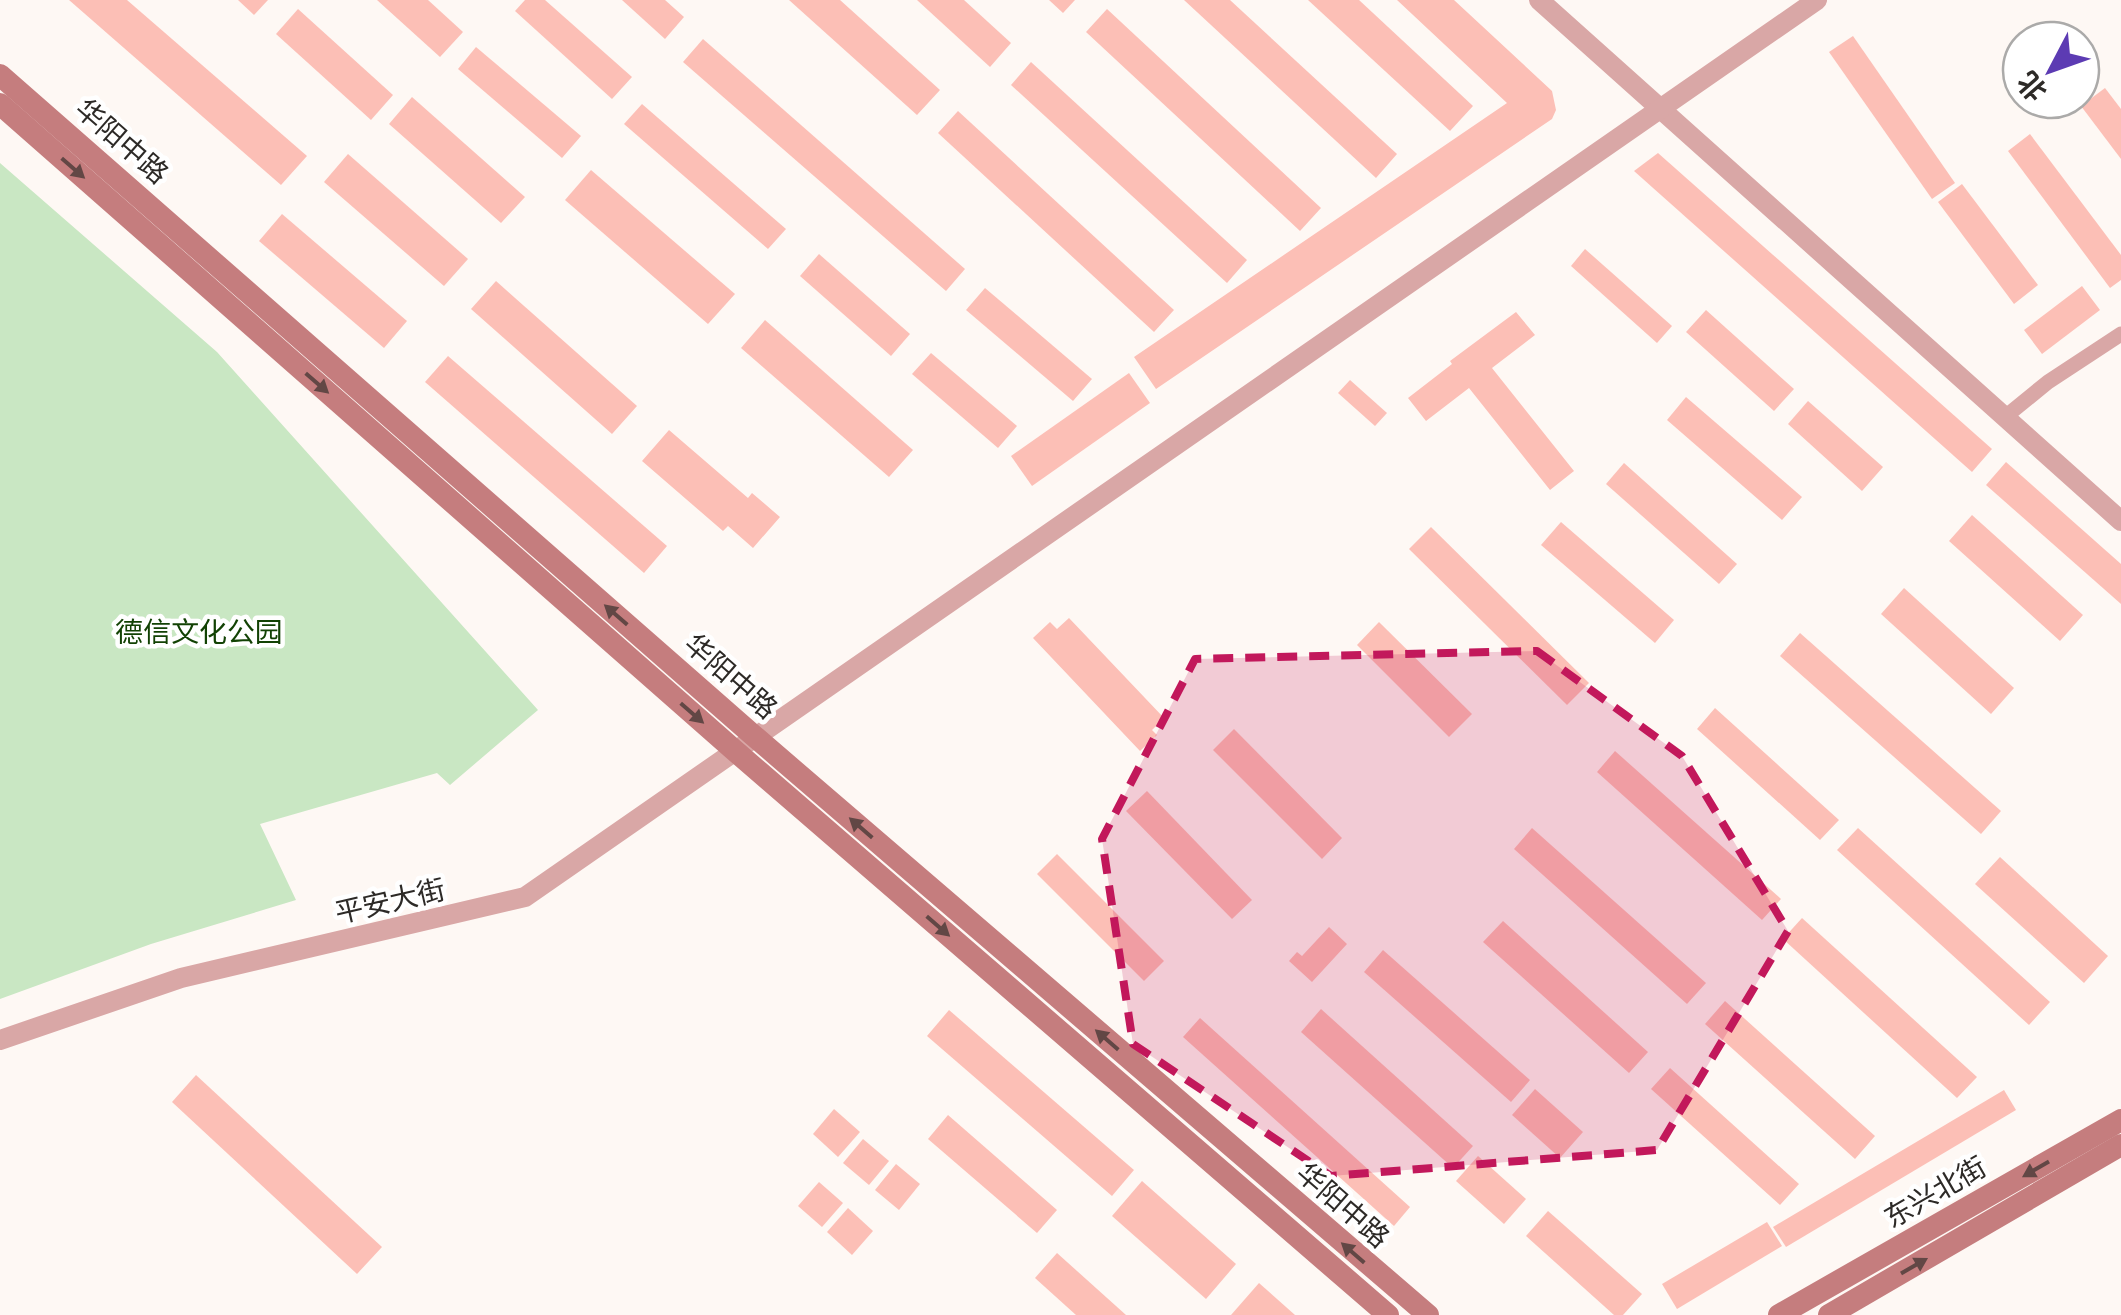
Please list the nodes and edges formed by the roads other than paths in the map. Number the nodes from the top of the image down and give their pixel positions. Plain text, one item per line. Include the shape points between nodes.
1 (1538, 0) edge
2 (1818, 0) edge
3 (0, 74) edge
4 (0, 104) edge
5 (1657, 108) junction
6 (2121, 334) edge
7 (2005, 417) junction
8 (2121, 521) edge
9 (754, 736) junction
10 (734, 750) junction
11 (0, 1040) edge
12 (2121, 1120) edge
13 (2121, 1145) edge
14 (1388, 1315) edge
15 (1428, 1315) edge
16 (1778, 1315) edge
17 (1829, 1315) edge

1 - 5 street
2 - 5 street, 平安大街
9 -> 3 main road, 华阳中路
4 -> 10 main road, 华阳中路
5 - 7 street
5 - 9 street, 平安大街
6 - 7 street
7 - 8 street
9 - 10 street, 平安大街
15 -> 9 main road, 华阳中路
10 - 11 street, 平安大街 via 526,897 181,978
10 -> 14 main road, 华阳中路
12 -> 16 main road, 东兴北街
17 -> 13 main road, 东兴北街

